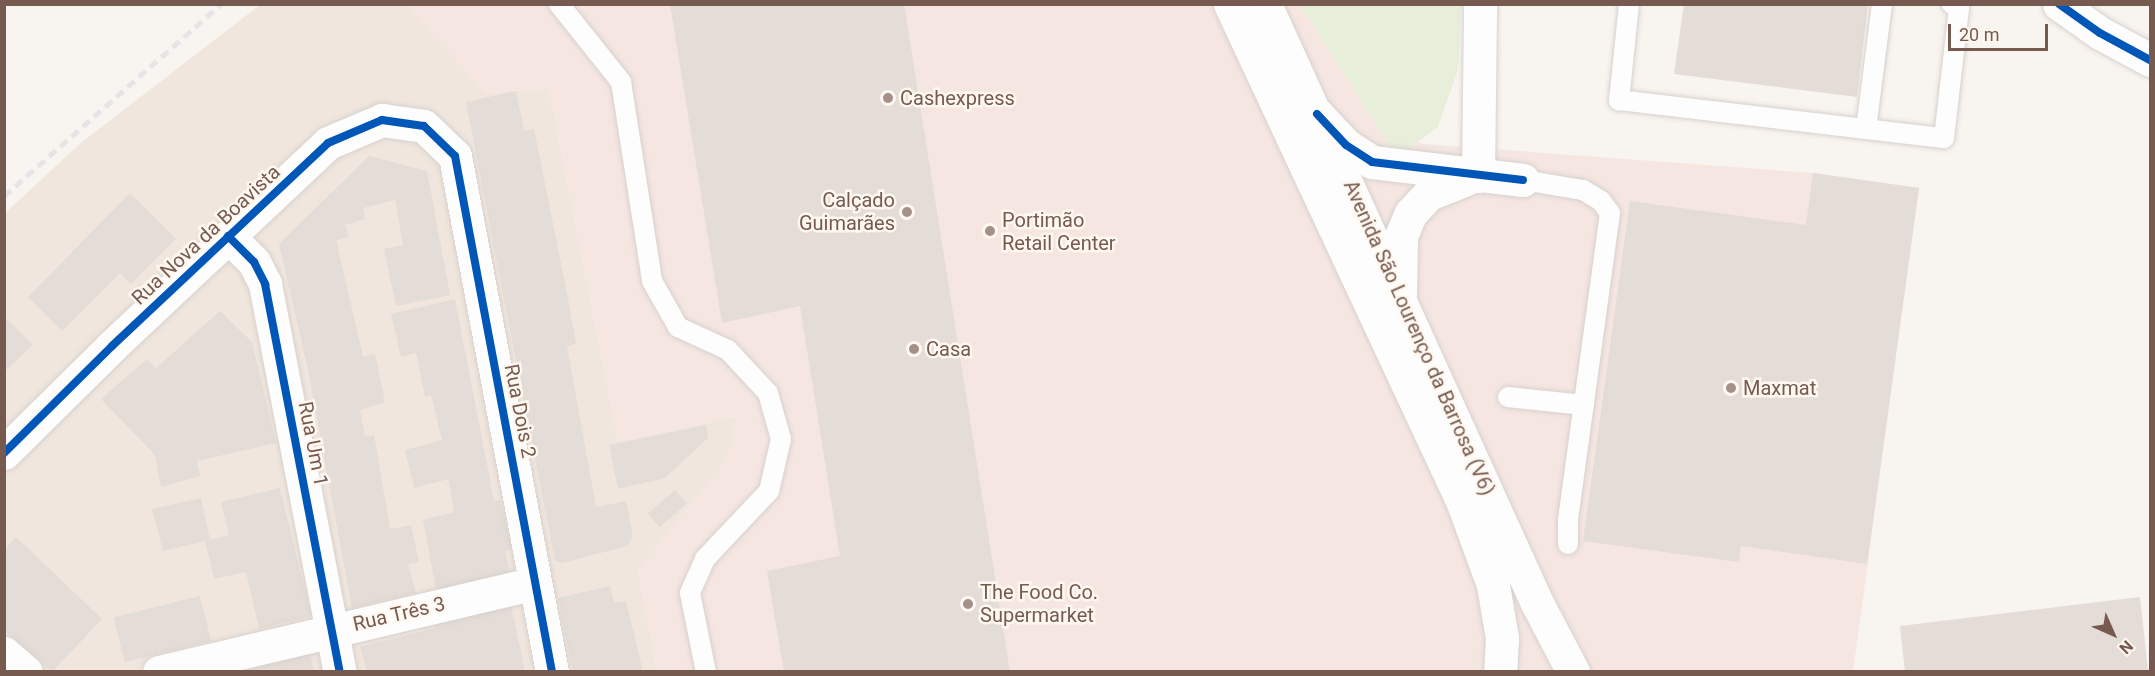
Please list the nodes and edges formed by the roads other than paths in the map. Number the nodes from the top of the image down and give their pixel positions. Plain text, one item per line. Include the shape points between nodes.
1 (559, 4) edge
2 (1230, 4) edge
3 (1265, 4) edge
4 (1480, 4) edge
5 (1629, 4) edge
6 (1882, 4) edge
7 (1952, 4) edge
8 (2060, 5) edge
9 (2151, 60) edge
10 (1317, 114) junction
11 (1866, 129) junction
12 (455, 156) joint
13 (1478, 176) junction
14 (1523, 180) joint
15 (228, 236) junction
16 (1400, 296) junction
17 (1508, 397) dead end
18 (1584, 405) junction
19 (4, 453) edge
20 (1568, 544) dead end
21 (535, 583) junction
22 (333, 630) junction
23 (4, 653) edge
24 (26, 672) edge
25 (159, 672) edge
26 (340, 672) edge
27 (552, 672) edge
28 (706, 672) edge
29 (1500, 672) edge
30 (1573, 672) edge

1 - 28 lane via 621,82 652,281 678,327 728,350 768,393 781,439 769,490 705,558 690,593
2 - 29 street, Avenida São Lourenço da Barrosa (V6) via 1463,503 1493,585 1502,638
3 - 10 street, Avenida São Lourenço da Barrosa (V6)
4 - 13 street
5 - 11 lane via 1619,100
6 - 11 lane
7 - 11 lane via 1959,9 1944,138
8 - 9 street via 2100,33
10 - 13 street via 1346,145 1372,162
10 - 16 street, Avenida São Lourenço da Barrosa (V6)
12 - 15 street, Rua Nova da Boavista via 424,126 382,120 328,143
12 - 21 street, Rua Dois 2
13 - 14 street
13 - 16 street via 1429,194 1411,213 1401,236
14 - 18 lane via 1583,190 1601,201 1610,213
15 - 19 street, Rua Nova da Boavista
15 - 22 street, Rua Um 1 via 254,262 265,284
16 - 30 street, Avenida São Lourenço da Barrosa (V6) via 1537,603
17 - 18 lane
18 - 20 lane
21 - 22 street, Rua Três 3
21 - 27 street, Rua Dois 2
22 - 25 street, Rua Três 3
22 - 26 street, Rua Um 1
23 - 24 street

